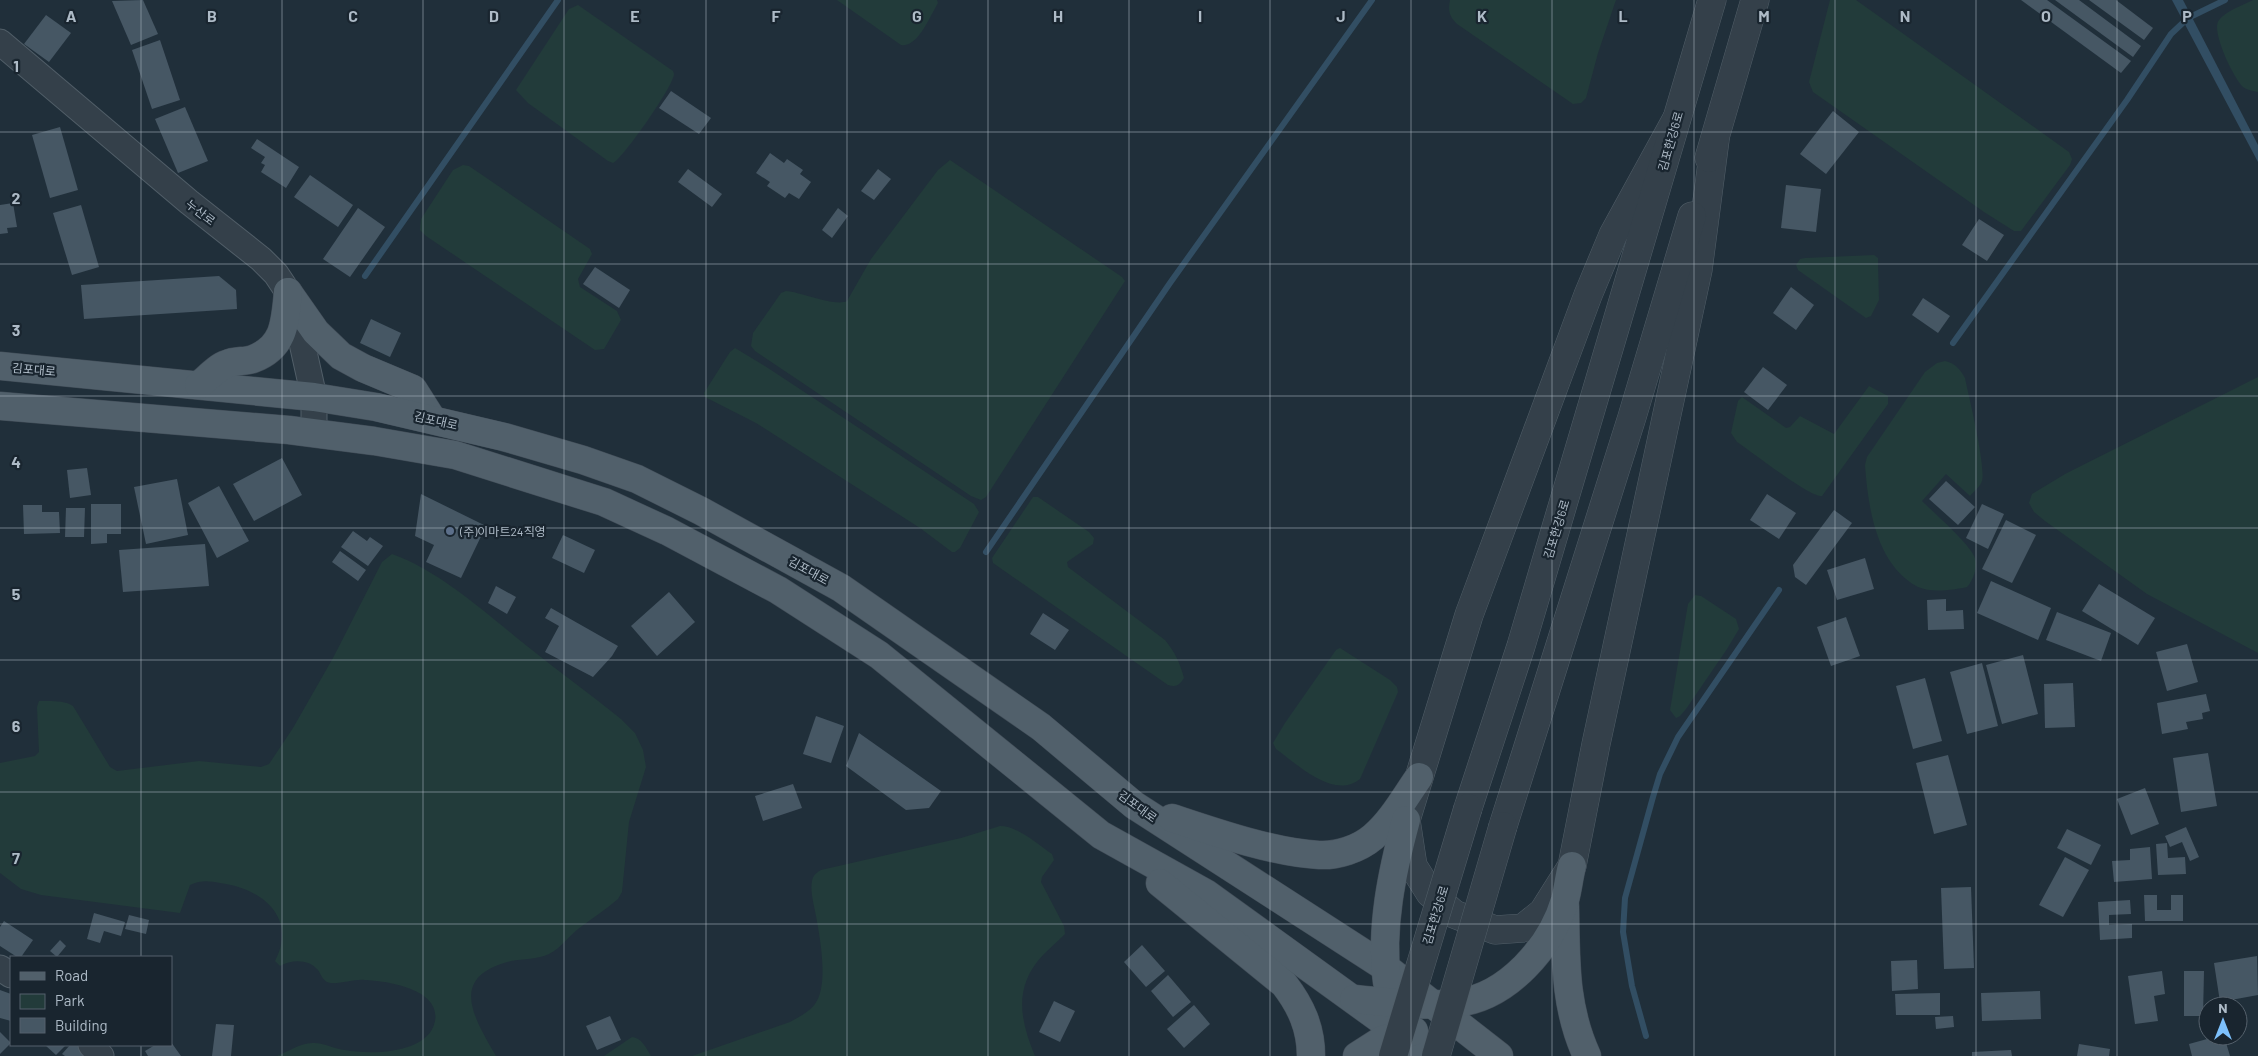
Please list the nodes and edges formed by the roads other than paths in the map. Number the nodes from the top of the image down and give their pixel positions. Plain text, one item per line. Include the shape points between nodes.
1 (1712, 0) edge
2 (1755, 0) edge
3 (0, 42) edge
4 (1676, 120) junction
5 (1715, 140) junction
6 (288, 292) junction
7 (0, 366) edge
8 (199, 385) junction
9 (314, 397) junction
10 (0, 406) edge
11 (432, 419) junction
12 (314, 433) junction
13 (1418, 777) junction
14 (1134, 805) junction
15 (1406, 820) junction
16 (1101, 835) junction
17 (1572, 866) junction
18 (1565, 900) junction
19 (1385, 967) junction
20 (1352, 998) junction
21 (1389, 1002) junction
22 (1433, 1004) junction
23 (1397, 1045) edge
24 (92, 1046) edge
25 (1478, 1046) edge
26 (101, 1056) edge
27 (1311, 1056) edge
28 (1357, 1056) edge
29 (1431, 1056) edge
30 (1436, 1056) edge
31 (1499, 1056) edge
32 (1587, 1056) edge

1 - 4 street, 김포한강6로
2 - 5 street
3 - 6 street, 누산로 via 261,259
4 - 13 street via 1613,235 1588,296 1469,615
4 - 23 street, 김포한강6로, bridge via 1527,627 1468,808
5 - 17 street via 1698,270
5 - 30 street, bridge via 1503,826
6 - 8 main road via 280,339 267,353 252,360 226,364
6 - 9 street, 누산로
6 - 11 main road via 316,332 341,356 413,389
7 - 8 main road, 김포대로
8 - 9 main road, 김포대로
9 - 11 main road, 김포대로
9 - 12 street, 누산로
10 - 12 main road
11 - 14 main road, 김포대로 via 583,460 637,479 701,511 841,588 1041,727
12 - 16 main road via 455,455 604,502 667,531 778,590 879,655
13 - 14 main road via 1391,817 1372,838 1351,851 1320,855 1240,839
13 - 15 street
14 - 19 main road, 김포대로
15 - 17 street via 1413,866 1430,893 1454,914 1495,930 1523,928 1543,912
15 - 19 main road via 1388,905
16 - 20 main road via 1207,894
16 - 27 main road via 1284,984 1305,1018
17 - 18 main road
18 - 22 main road via 1556,924 1537,953 1495,992 1459,1003
18 - 32 main road via 1566,977 1570,1006
19 - 21 main road
19 - 22 main road, 김포대로
20 - 21 main road
20 - 23 main road
21 - 22 main road
21 - 23 main road
22 - 25 main road, 김포대로
23 - 25 main road via 1424,1029
23 - 28 main road via 1382,1040
23 - 29 main road
24 - 26 street
25 - 31 main road, 김포대로

